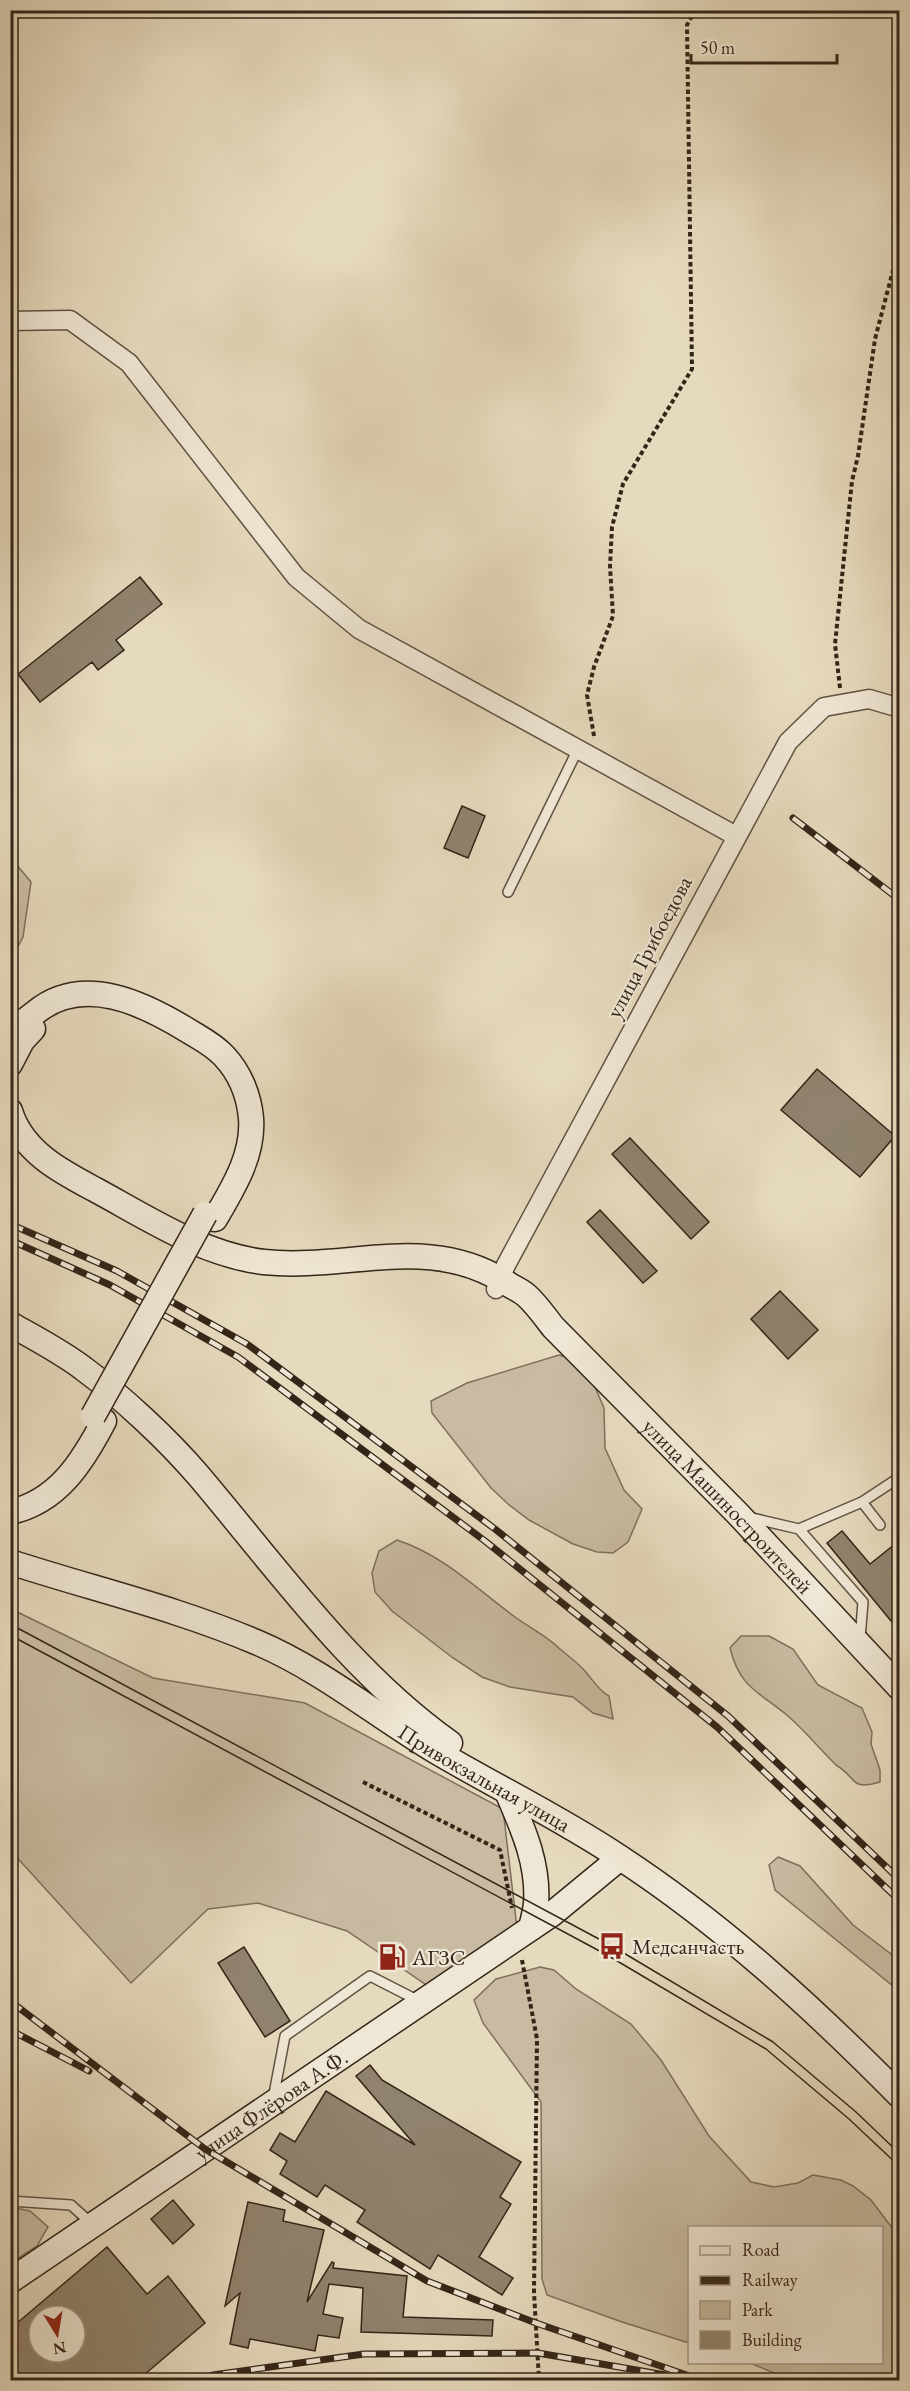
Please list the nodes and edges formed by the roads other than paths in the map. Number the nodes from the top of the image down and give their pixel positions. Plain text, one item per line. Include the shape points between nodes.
1 (10, 321) edge
2 (900, 708) edge
3 (577, 751) junction
4 (736, 836) junction
5 (508, 892) dead end
6 (10, 1038) edge
7 (10, 1064) edge
8 (10, 1111) edge
9 (10, 1140) edge
10 (210, 1217) junction
11 (498, 1284) junction
12 (10, 1323) edge
13 (99, 1419) junction
14 (900, 1477) edge
15 (10, 1500) edge
16 (862, 1502) junction
17 (10, 1512) edge
18 (738, 1514) junction
19 (880, 1525) dead end
20 (799, 1529) junction
21 (10, 1562) edge
22 (860, 1644) junction
23 (900, 1688) edge
24 (508, 1794) junction
25 (560, 1821) junction
26 (620, 1858) junction
27 (525, 1932) junction
28 (421, 2002) junction
29 (900, 2096) edge
30 (272, 2104) junction
31 (10, 2201) edge
32 (93, 2225) junction
33 (10, 2281) edge

1 - 3 street via 70,320 129,363 296,577 358,629
2 - 4 street, улица Грибоедова via 869,699 824,707 788,742
3 - 4 street
3 - 5 lane
4 - 11 street, улица Грибоедова
6 - 10 main road via 41,1008 72,996 93,994 128,1000 213,1046 241,1082 251,1119 249,1150 234,1185
7 - 10 main road via 22,1041 47,1017 93,1005 124,1011 206,1055 231,1087 239,1120 235,1153
8 - 11 main road via 27,1143 48,1162 213,1250 264,1262 295,1263 414,1255 442,1257 470,1264
9 - 11 main road via 31,1163 62,1185 168,1242 228,1267 295,1275 414,1267 440,1269
10 - 13 main road
11 - 18 main road, улица Машиностроителей via 554,1328
12 - 25 main road via 84,1369 142,1419 196,1474 343,1646 397,1701
13 - 15 main road via 55,1474 33,1491
13 - 17 main road via 89,1449 64,1483 39,1501
14 - 16 lane
16 - 19 lane
16 - 20 lane
18 - 20 lane
18 - 22 main road, улица Машиностроителей
20 - 22 lane via 863,1602
21 - 24 main road, Привокзальная улица via 160,1605 259,1643 346,1690 429,1747
22 - 23 main road, улица Машиностроителей
24 - 25 main road, Привокзальная улица
24 - 27 main road via 529,1844 535,1875 536,1905
25 - 26 main road, Привокзальная улица
26 - 27 main road, улица Флёрова А.Ф.
26 - 29 main road, Привокзальная улица via 697,1911 758,1961
27 - 28 main road, улица Флёрова А.Ф.
28 - 30 main road, улица Флёрова А.Ф.
28 - 30 lane via 370,1976 285,2036
30 - 32 main road, улица Флёрова А.Ф.
31 - 32 lane via 71,2205
32 - 33 main road, улица Флёрова А.Ф.

